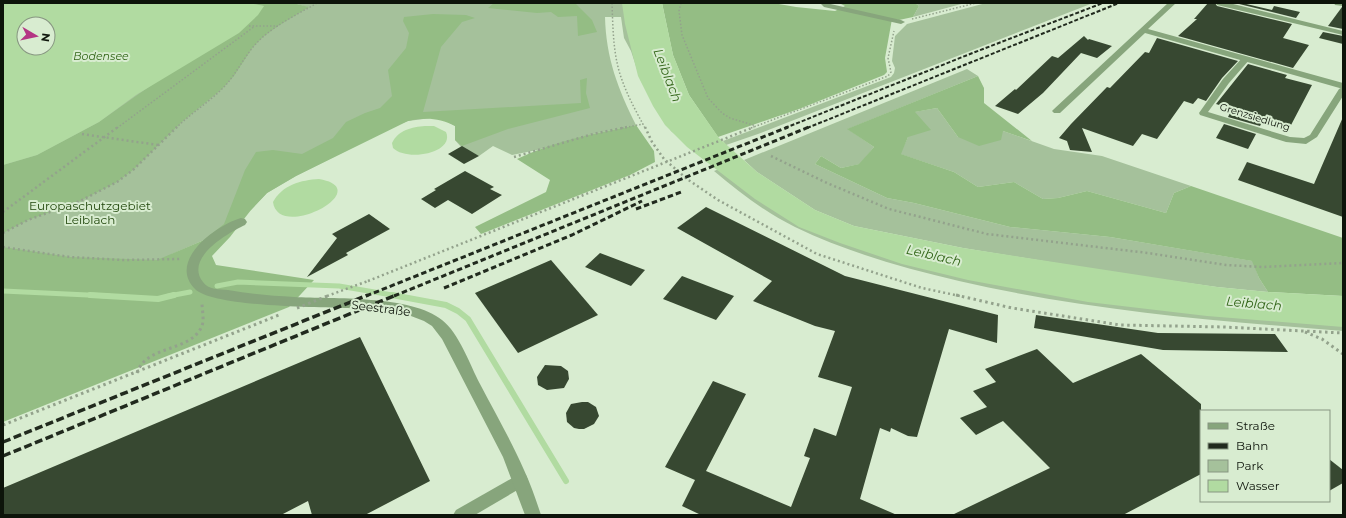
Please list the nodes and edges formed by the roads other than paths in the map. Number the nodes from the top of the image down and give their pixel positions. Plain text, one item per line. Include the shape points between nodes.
1 (823, 3) edge
2 (1172, 3) edge
3 (1220, 3) edge
4 (1338, 3) edge
5 (1343, 4) edge
6 (901, 22) road end
7 (1143, 30) junction
8 (1343, 33) edge
9 (1246, 59) junction
10 (1343, 86) edge
11 (1343, 90) edge
12 (1057, 111) dead end
13 (241, 222) dead end
14 (521, 480) junction
15 (461, 515) edge
16 (533, 515) edge

1 - 6 lane
2 - 7 street
3 - 8 street
4 - 5 street
7 - 9 street
7 - 12 street
9 - 10 street
9 - 11 lane, Grenzsiedlung via 1203,113 1284,138 1306,141 1313,137
13 - 14 street, Seestraße via 214,237 200,250 192,267 198,285 208,291 264,300 328,302 405,309 438,324 456,350
14 - 15 lane
14 - 16 street, Seestraße

